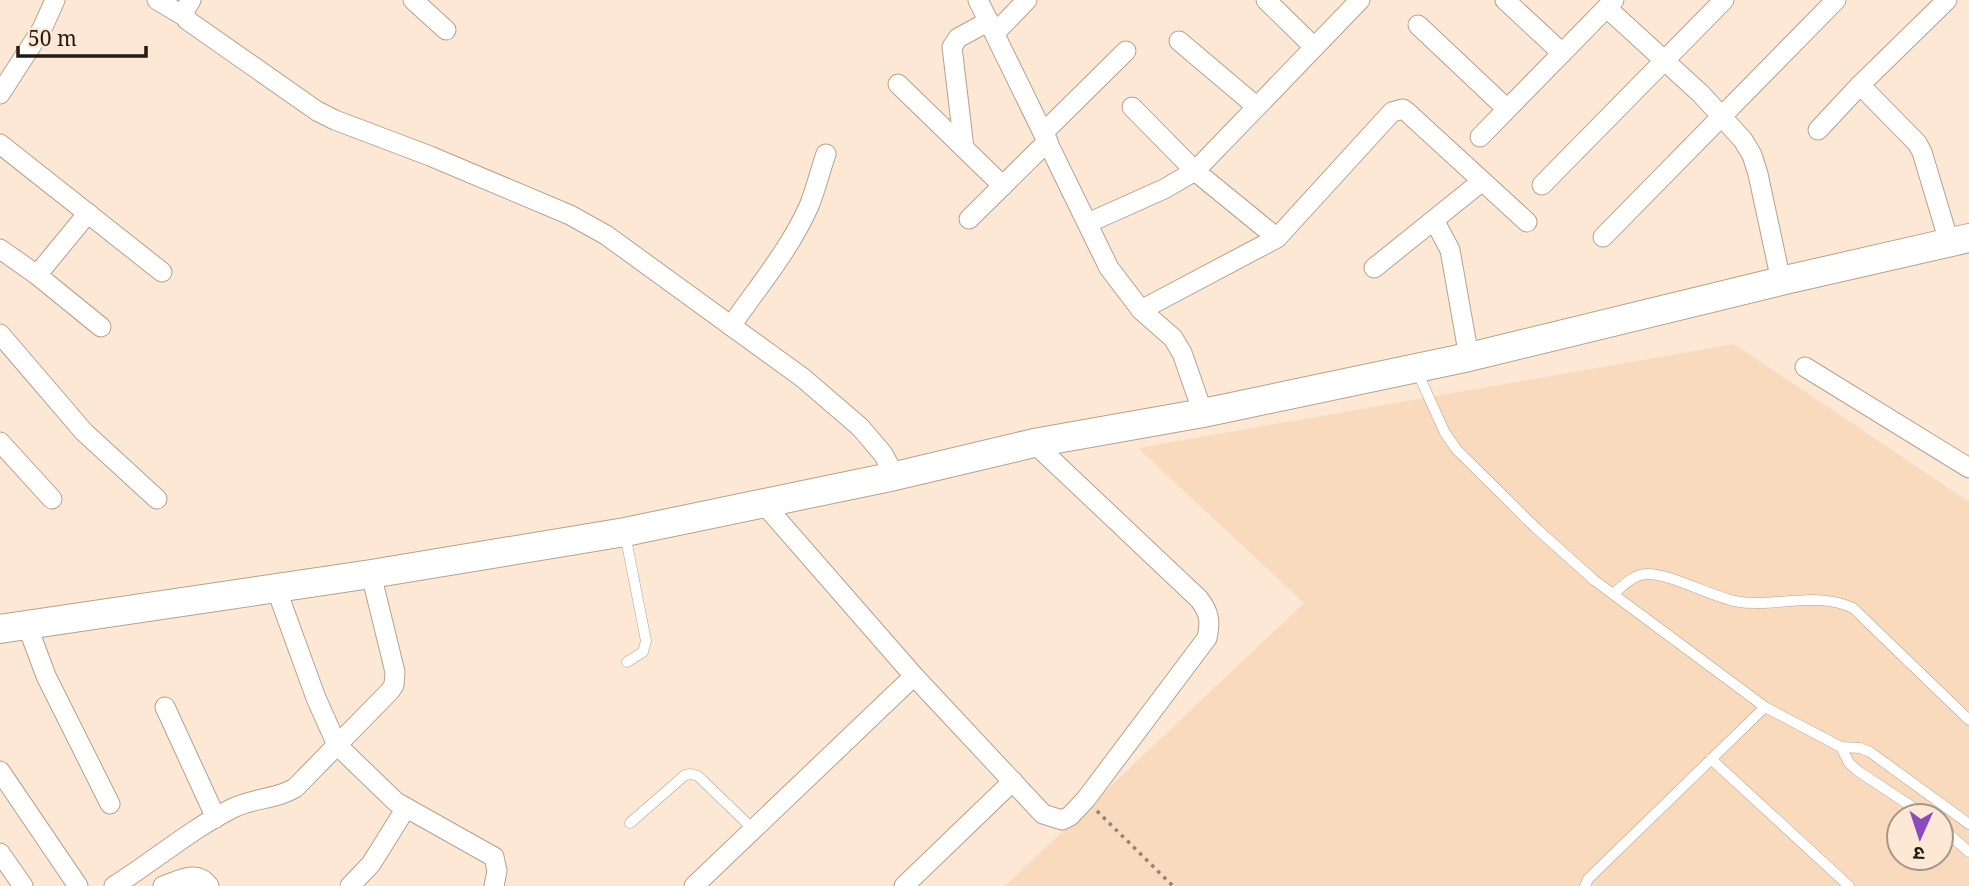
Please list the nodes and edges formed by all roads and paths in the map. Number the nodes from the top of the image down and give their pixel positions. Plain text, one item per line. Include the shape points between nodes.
1 (55, 0) edge
2 (157, 0) edge
3 (413, 0) edge
4 (978, 0) edge
5 (1027, 0) edge
6 (1266, 0) edge
7 (1360, 0) edge
8 (1506, 0) edge
9 (1724, 0) edge
10 (1836, 0) edge
11 (1947, 0) edge
12 (1611, 4) edge
13 (188, 8) edge
14 (1418, 25) dead end
15 (992, 27) junction
16 (446, 30) dead end
17 (1179, 41) dead end
18 (1314, 47) junction
19 (1126, 51) dead end
20 (1562, 54) junction
21 (1664, 60) junction
22 (898, 84) dead end
23 (1860, 85) junction
24 (0, 94) edge
25 (1256, 106) junction
26 (1132, 107) dead end
27 (1507, 109) junction
28 (1723, 118) junction
29 (1818, 130) dead end
30 (1046, 136) junction
31 (1480, 137) dead end
32 (0, 144) edge
33 (964, 148) junction
34 (826, 153) dead end
35 (1195, 171) junction
36 (1481, 182) junction
37 (1542, 185) dead end
38 (1003, 186) junction
39 (88, 213) junction
40 (969, 219) dead end
41 (1434, 220) junction
42 (1527, 222) dead end
43 (1088, 223) junction
44 (1603, 237) dead end
45 (1277, 239) junction
46 (1959, 240) edge
47 (0, 248) edge
48 (1374, 268) dead end
49 (162, 272) dead end
50 (37, 275) junction
51 (1781, 281) junction
52 (1141, 310) junction
53 (731, 326) junction
54 (101, 327) dead end
55 (0, 334) edge
56 (1469, 357) junction
57 (1415, 367) junction
58 (1805, 367) dead end
59 (1203, 413) junction
60 (0, 442) edge
61 (1034, 443) junction
62 (1969, 468) edge
63 (895, 476) junction
64 (52, 499) dead end
65 (158, 499) dead end
66 (763, 503) junction
67 (625, 532) junction
68 (371, 574) junction
69 (276, 588) junction
70 (1614, 593) junction
71 (14, 627) edge
72 (627, 662) dead end
73 (914, 676) junction
74 (166, 707) dead end
75 (1765, 707) junction
76 (1969, 720) edge
77 (337, 745) junction
78 (1841, 747) junction
79 (1711, 759) junction
80 (0, 771) edge
81 (1013, 780) junction
82 (1086, 799) junction
83 (1905, 802) edge
84 (110, 804) dead end
85 (406, 808) junction
86 (216, 818) junction
87 (630, 823) dead end
88 (1969, 824) edge
89 (753, 829) junction
90 (1955, 840) edge
91 (1969, 852) edge
92 (0, 853) edge
93 (120, 885) edge
94 (23, 886) edge
95 (78, 886) edge
96 (163, 886) edge
97 (209, 886) edge
98 (350, 886) edge
99 (494, 886) edge
100 (694, 886) edge
101 (904, 886) edge
102 (1173, 886) edge
103 (1586, 886) edge
104 (1849, 886) edge

1 - 24 street
2 - 13 street
3 - 16 street
4 - 15 street
5 - 15 street
6 - 18 street
7 - 18 street
8 - 20 street
9 - 21 street
10 - 28 street
11 - 23 street
12 - 20 street
12 - 21 street
13 - 53 street via 296,98 335,120 590,226
14 - 27 street
15 - 30 street
15 - 33 street via 958,38 952,47
17 - 25 street
18 - 25 street
19 - 30 street
20 - 27 street
21 - 28 street
21 - 37 street
22 - 33 street
23 - 29 street
23 - 46 street via 1917,143
25 - 35 street
26 - 35 street
27 - 31 street
28 - 44 street
28 - 51 street via 1752,155
30 - 38 street
30 - 43 street
32 - 39 street
33 - 38 street
34 - 53 street via 798,226
35 - 43 street
35 - 45 street
36 - 41 street
36 - 42 street
36 - 45 street via 1407,112 1397,110
38 - 40 street
39 - 49 street
39 - 50 street
41 - 48 street
41 - 56 street via 1450,250
43 - 52 street via 1109,268
45 - 52 street
46 - 51 main road
47 - 50 street
50 - 54 street
51 - 56 main road
52 - 59 street via 1173,338
53 - 63 street via 860,427
55 - 65 street via 84,432
56 - 57 main road
57 - 59 main road
57 - 70 lane via 1457,450 1537,529
58 - 62 street
59 - 61 main road
60 - 64 street
61 - 63 main road
61 - 82 street via 1208,611 1207,638
63 - 66 main road
66 - 67 main road
66 - 73 street
67 - 68 main road
67 - 72 lane via 646,641 643,653
68 - 69 main road
68 - 77 street via 396,677 390,691
69 - 71 main road
69 - 77 street
70 - 75 lane
70 - 76 lane via 1636,576 1653,574 1736,601 1819,598 1840,602 1853,608
71 - 84 street via 46,676
73 - 81 street
73 - 89 street
74 - 86 street
75 - 78 lane
75 - 79 lane
77 - 85 street
77 - 86 street via 295,788 249,801
78 - 83 lane via 1858,771
78 - 88 lane via 1870,752
79 - 103 lane
79 - 104 lane
80 - 95 street
81 - 82 street via 1043,814 1053,818 1070,816
81 - 101 street
82 - 102 path
85 - 98 street via 371,864
85 - 99 street via 494,857
86 - 93 street
87 - 89 lane via 691,774
89 - 100 street
90 - 91 lane
92 - 94 street
96 - 97 street via 196,876

